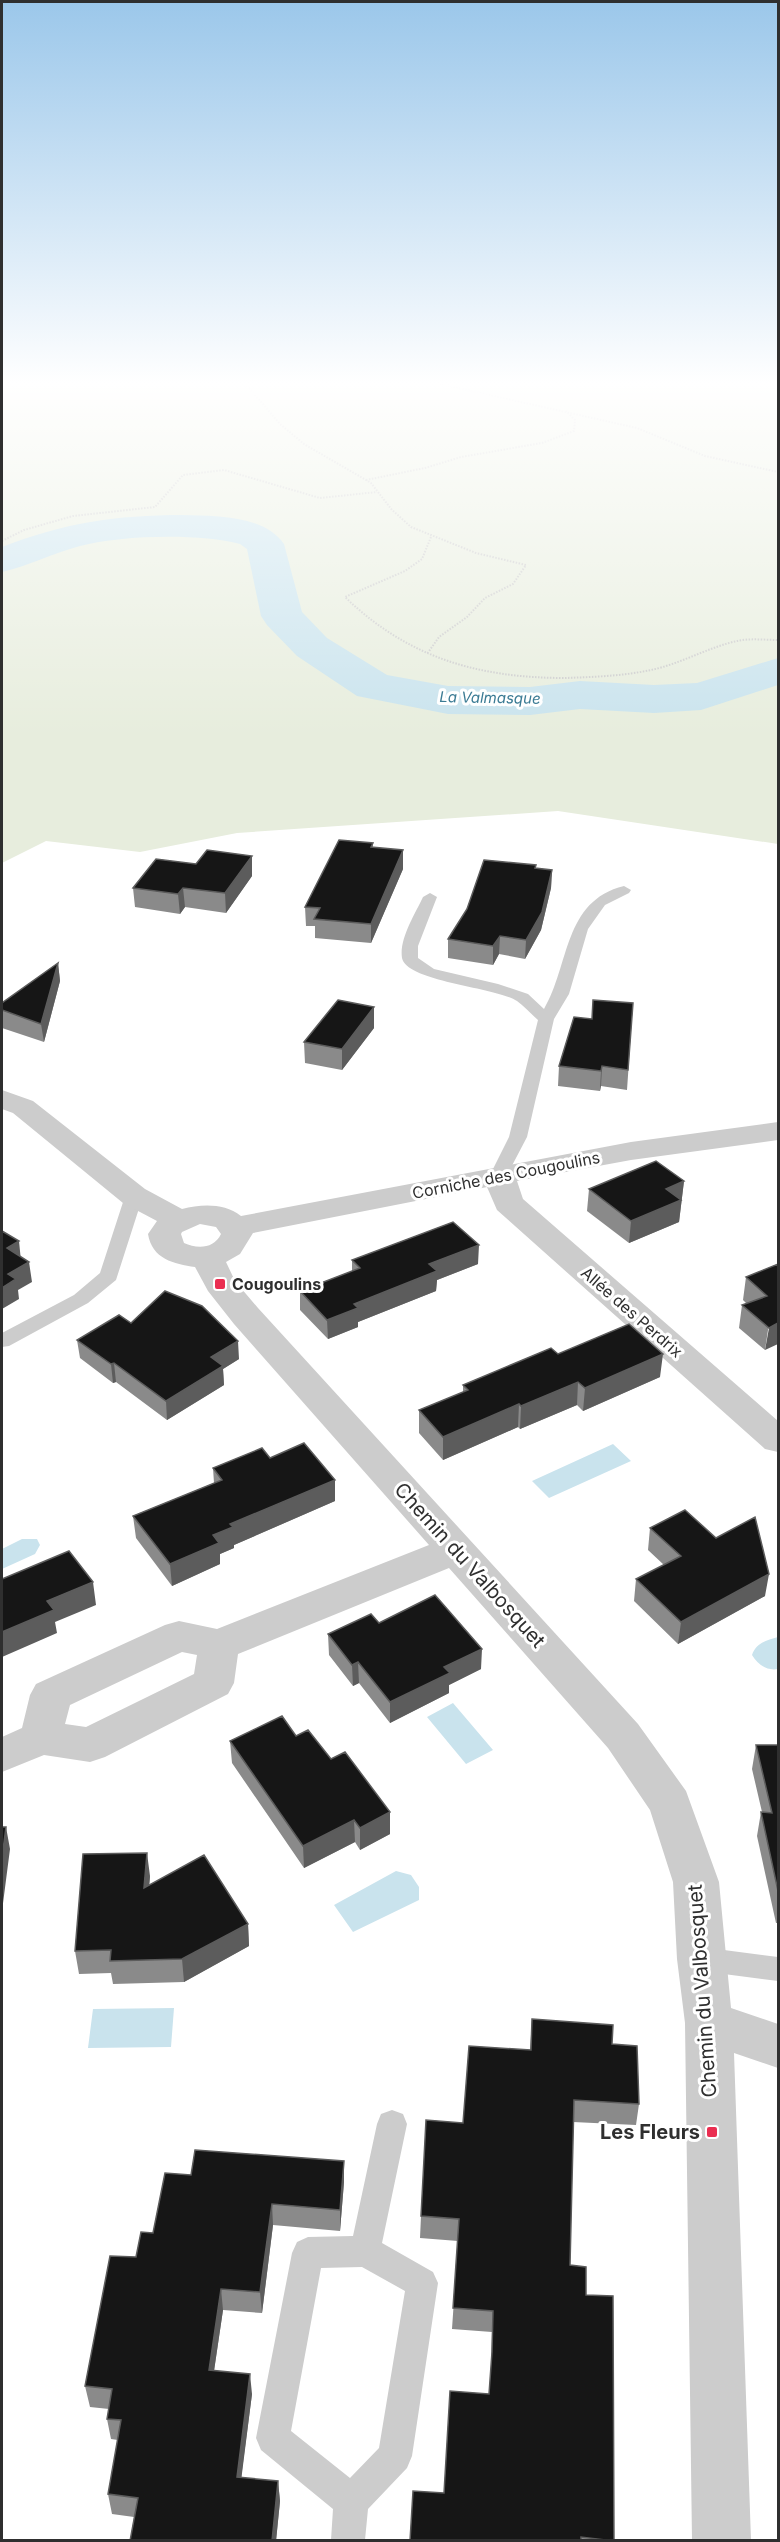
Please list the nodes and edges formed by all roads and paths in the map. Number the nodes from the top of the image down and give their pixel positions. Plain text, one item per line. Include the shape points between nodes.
1 (161, 500) edge
2 (383, 500) edge
3 (431, 537) junction
4 (2, 541) edge
5 (778, 640) edge
6 (427, 654) junction
7 (624, 890) dead end
8 (430, 897) dead end
9 (546, 1019) junction
10 (2, 1099) edge
11 (778, 1131) edge
12 (499, 1175) junction
13 (134, 1196) junction
14 (178, 1219) junction
15 (221, 1241) junction
16 (2, 1341) edge
17 (775, 1433) edge
18 (455, 1550) junction
19 (219, 1645) junction
20 (41, 1738) junction
21 (2, 1755) edge
22 (701, 1959) junction
23 (778, 1969) edge
24 (709, 2023) junction
25 (778, 2046) edge
26 (392, 2124) dead end
27 (365, 2251) junction
28 (351, 2501) junction
29 (348, 2541) edge
30 (722, 2541) edge

1 - 4 path via 154,507 73,516 24,530
2 - 3 path via 411,527
3 - 6 path via 422,559 405,571 345,597 357,610
3 - 6 path via 526,565 513,584 485,598 439,637
5 - 6 path via 736,641 650,670 592,677 520,675 465,668
7 - 9 lane via 600,902 580,929 561,994
8 - 9 lane via 410,946 410,960 429,973 522,997
9 - 12 lane via 518,1137
10 - 13 street via 23,1107
11 - 12 street, Corniche des Cougoulins via 631,1151
12 - 15 street, Corniche des Cougoulins via 260,1223
12 - 17 street, Allée des Perdrix via 508,1203
13 - 14 street
13 - 16 lane via 109,1276 81,1299
14 - 15 street via 210,1214 229,1221
14 - 15 street, Corniche des Cougoulins via 164,1232 164,1239 167,1246 183,1256
15 - 18 street, Chemin du Valbosquet via 220,1284
18 - 19 street
18 - 22 street, Chemin du Valbosquet via 623,1736 670,1804 696,1882
19 - 20 street via 213,1683 90,1745
19 - 20 street via 179,1636 51,1695
20 - 21 street
22 - 23 lane
22 - 24 street, Chemin du Valbosquet
24 - 25 street
24 - 30 street, Chemin du Valbosquet
26 - 27 lane
27 - 28 lane via 423,2283 395,2456
27 - 28 lane via 308,2253 273,2438
28 - 29 lane

